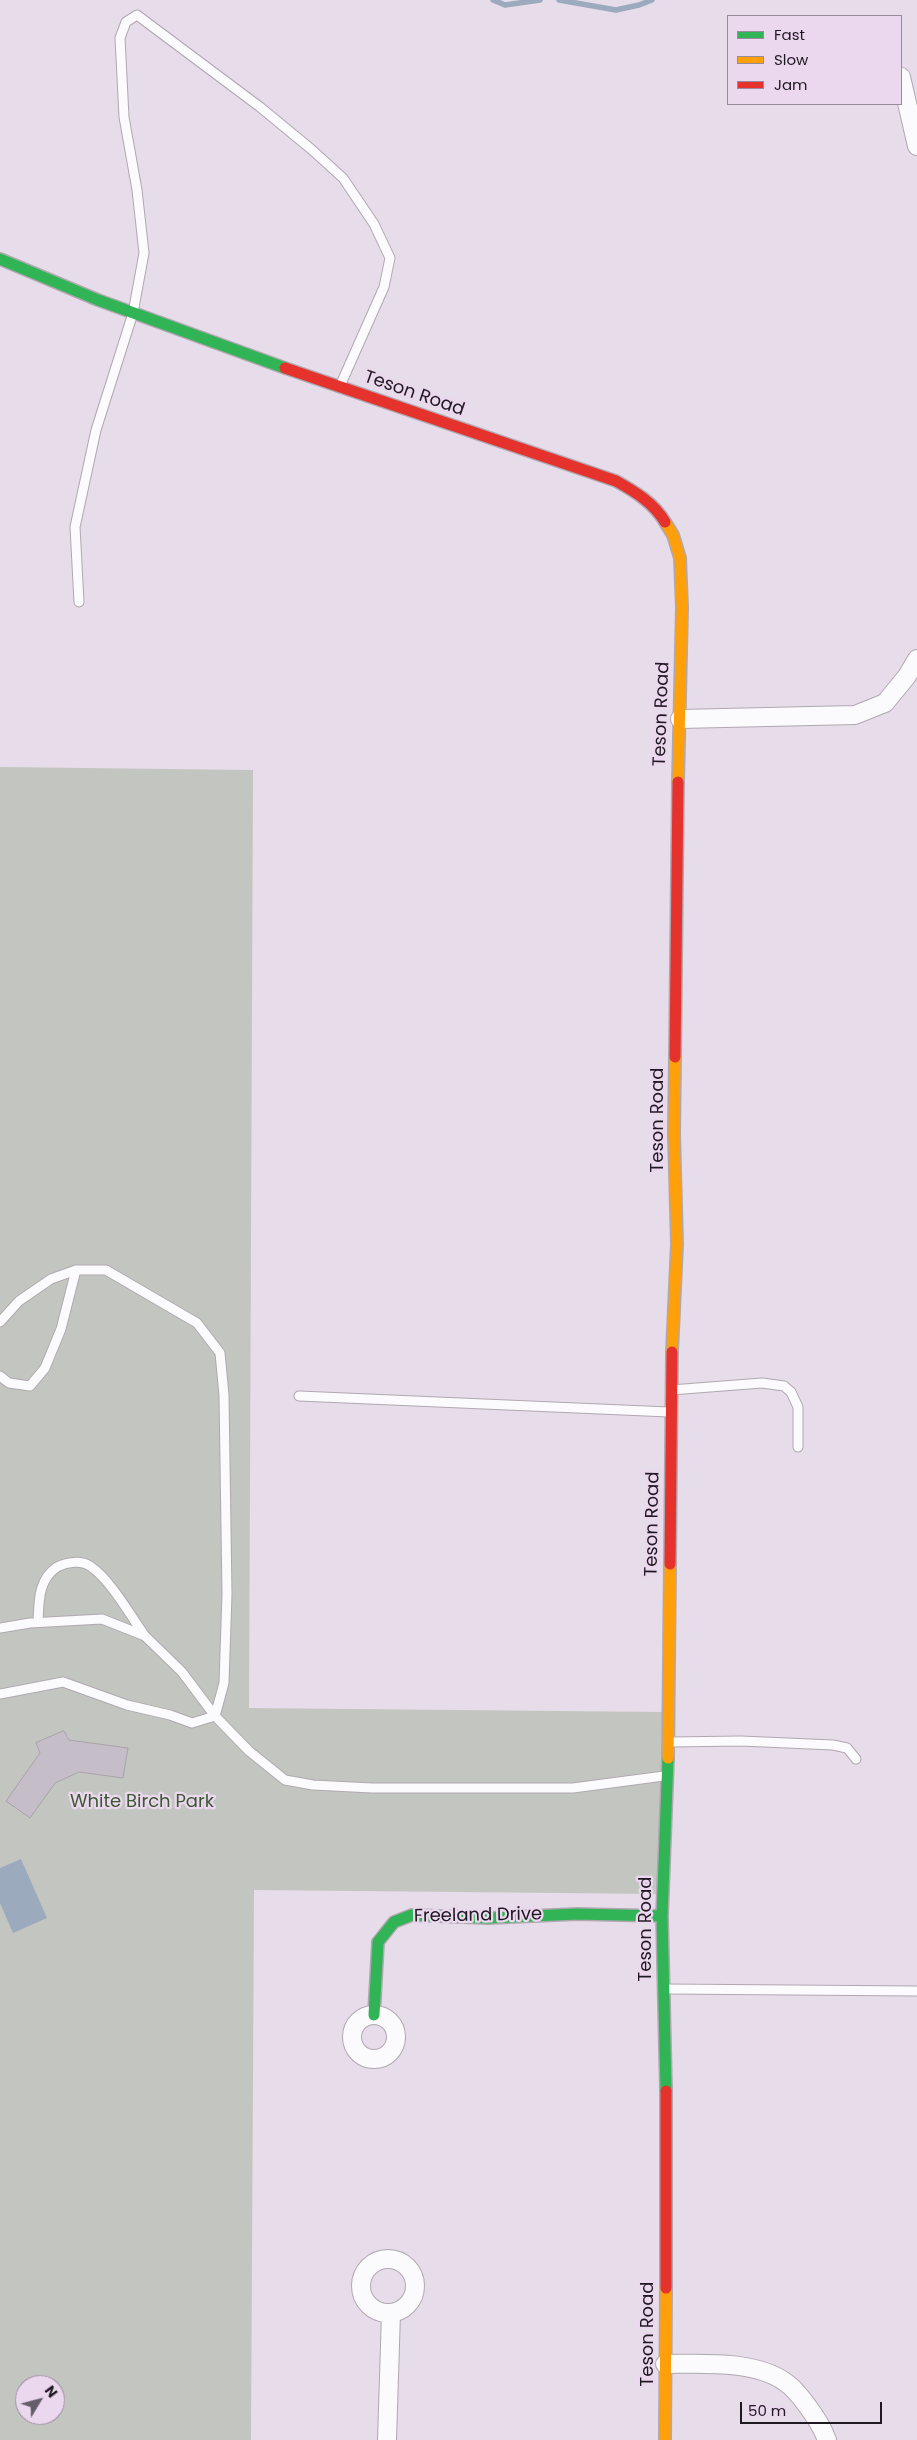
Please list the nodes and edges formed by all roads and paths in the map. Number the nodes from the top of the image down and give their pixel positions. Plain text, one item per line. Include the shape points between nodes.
1 (902, 81) edge
2 (917, 146) edge
3 (0, 259) edge
4 (133, 313) junction
5 (340, 387) junction
6 (79, 602) dead end
7 (917, 659) edge
8 (680, 719) junction
9 (76, 1270) junction
10 (0, 1322) edge
11 (0, 1376) edge
12 (671, 1390) junction
13 (299, 1396) dead end
14 (671, 1412) junction
15 (798, 1447) dead end
16 (38, 1622) junction
17 (0, 1628) edge
18 (145, 1636) junction
19 (0, 1694) edge
20 (215, 1716) junction
21 (138, 1717) dead end
22 (190, 1733) dead end
23 (66, 1736) dead end
24 (668, 1742) junction
25 (856, 1759) dead end
26 (667, 1775) junction
27 (266, 1783) dead end
28 (273, 1787) dead end
29 (662, 1916) junction
30 (208, 1968) junction
31 (664, 1988) junction
32 (917, 1991) edge
33 (374, 2015) dead end
34 (158, 2027) dead end
35 (391, 2313) dead end
36 (665, 2364) junction
37 (230, 2440) edge
38 (386, 2440) edge
39 (665, 2440) edge
40 (827, 2440) edge

1 - 2 street
3 - 4 street, Teson Road
4 - 5 street, Teson Road
4 - 5 lane via 144,253 124,117 120,38 126,22 137,15 260,107 310,149 342,178 374,224 390,258 384,287
4 - 6 lane via 96,430 76,527
5 - 8 street, Teson Road via 616,481 660,513 674,535 680,558
7 - 8 street via 886,703 855,715
8 - 12 street, Teson Road via 674,1134 677,1244
9 - 10 lane via 51,1279 19,1301
9 - 11 lane via 61,1329 45,1368 30,1386 9,1383
9 - 20 lane via 106,1270 147,1292 197,1323 220,1353 224,1395 227,1594 224,1683
12 - 14 street, Teson Road
12 - 15 lane via 762,1383 784,1386 798,1407
13 - 14 lane
14 - 24 street, Teson Road
16 - 17 lane
16 - 18 lane via 102,1619
16 - 18 lane via 39,1596 47,1574 63,1564 77,1562 90,1565 105,1580
18 - 20 lane via 182,1672
19 - 20 lane via 63,1682 127,1706 192,1723
20 - 26 lane via 249,1752 286,1780 313,1785 573,1788
21 - 23 path via 123,1735
22 - 27 path via 222,1746
24 - 25 lane via 833,1745 847,1748
24 - 26 street, Teson Road
26 - 29 street, Teson Road
28 - 30 path via 279,1791 225,1851 219,1868 207,1949
29 - 31 street, Teson Road
29 - 33 street, Freeland Drive via 577,1914 488,1918 412,1915 394,1922 378,1942
30 - 34 path via 156,2002
30 - 37 path via 228,2022 235,2054
31 - 32 lane
31 - 36 street, Teson Road via 667,2150
35 - 38 street
36 - 39 street, Teson Road
36 - 40 street via 731,2364 785,2381 822,2424

